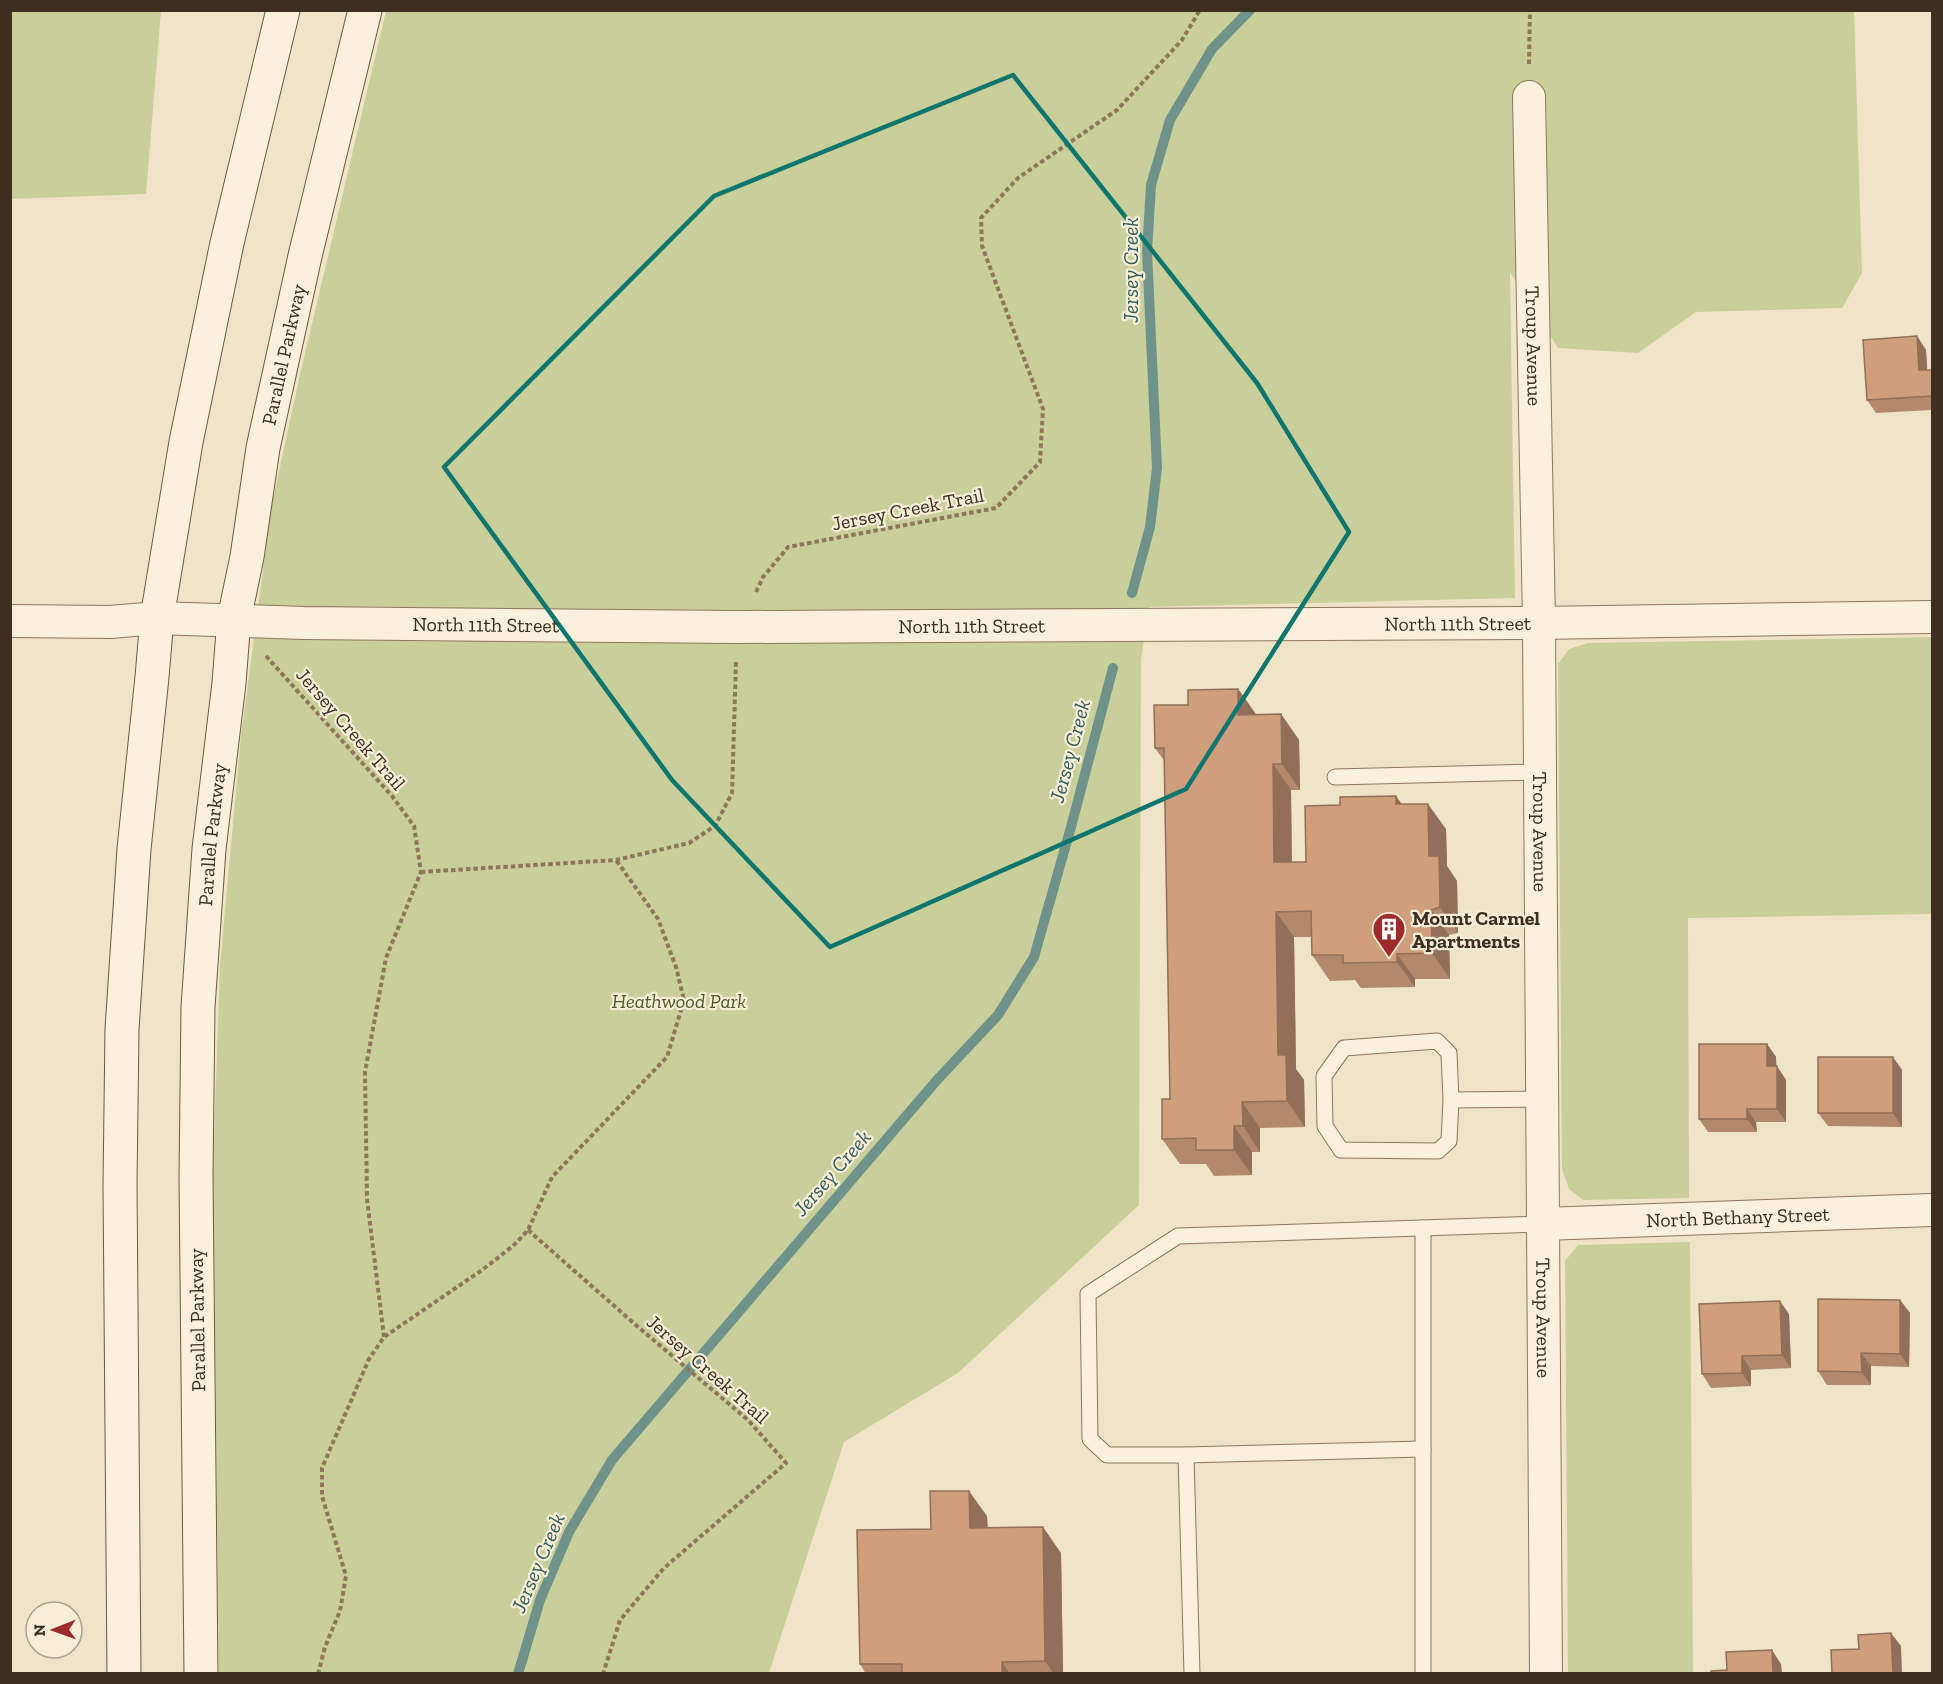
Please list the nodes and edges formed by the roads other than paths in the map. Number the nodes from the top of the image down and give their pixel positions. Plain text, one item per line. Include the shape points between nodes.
1 (284, 10) edge
2 (364, 10) edge
3 (1529, 98) road end
4 (1932, 617) edge
5 (157, 618) junction
6 (234, 619) junction
7 (10, 621) edge
8 (1539, 623) junction
9 (1541, 772) junction
10 (1335, 777) dead end
11 (1542, 1099) junction
12 (1451, 1100) junction
13 (1932, 1210) edge
14 (1543, 1224) junction
15 (1423, 1228) junction
16 (1423, 1449) junction
17 (1186, 1455) junction
18 (124, 1674) edge
19 (201, 1674) edge
20 (1192, 1674) edge
21 (1423, 1674) edge
22 (1546, 1674) edge

1 - 5 main road via 225,254 186,442
2 - 6 main road, Parallel Parkway via 266,437
3 - 8 street, Troup Avenue
4 - 8 street, North 11th Street
5 - 6 street, North 11th Street
5 - 7 street, North 11th Street via 110,622
5 - 18 main road via 134,849 122,1029
6 - 8 street, North 11th Street via 738,627
6 - 19 main road, Parallel Parkway via 209,849 198,1007
8 - 9 street, Troup Avenue
9 - 10 lane
9 - 11 street, Troup Avenue
11 - 12 lane
11 - 14 street, Troup Avenue
12 - 12 lane via 1449,1141 1438,1151 1341,1150 1325,1126 1324,1076 1344,1048 1437,1041 1449,1053
13 - 14 street, North Bethany Street
14 - 15 lane
14 - 22 street, Troup Avenue
15 - 16 lane
15 - 17 lane via 1178,1236 1088,1294 1090,1439 1107,1455
16 - 17 lane
16 - 21 lane
17 - 20 lane

